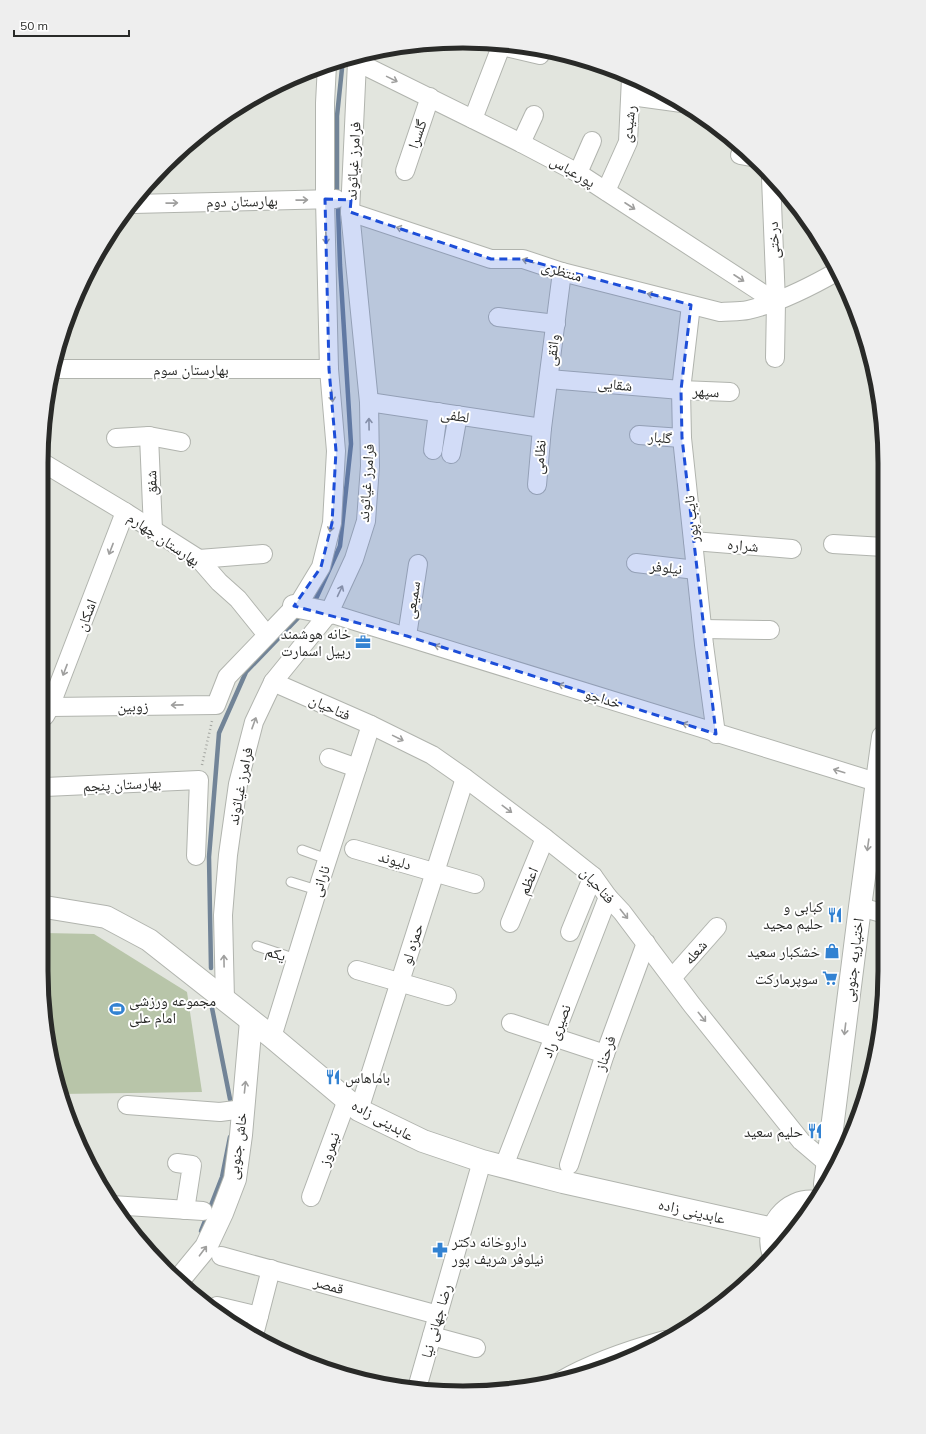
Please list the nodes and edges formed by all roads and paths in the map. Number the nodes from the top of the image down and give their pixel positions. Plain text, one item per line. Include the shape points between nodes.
1 (500, 50) edge
2 (363, 60) edge
3 (359, 61) edge
4 (327, 71) edge
5 (631, 84) edge
6 (631, 96) junction
7 (430, 97) junction
8 (664, 101) edge
9 (534, 115) dead end
10 (474, 119) junction
11 (592, 141) dead end
12 (521, 143) junction
13 (405, 171) dead end
14 (578, 173) junction
15 (771, 185) edge
16 (606, 190) junction
17 (325, 199) junction
18 (139, 204) edge
19 (351, 206) junction
20 (562, 272) junction
21 (832, 274) edge
22 (776, 302) junction
23 (691, 305) junction
24 (498, 318) dead end
25 (556, 324) junction
26 (775, 358) dead end
27 (59, 369) edge
28 (329, 369) junction
29 (549, 379) junction
30 (681, 390) junction
31 (730, 392) dead end
32 (369, 402) junction
33 (438, 412) junction
34 (458, 415) junction
35 (542, 428) junction
36 (639, 435) dead end
37 (150, 436) junction
38 (116, 438) dead end
39 (682, 438) junction
40 (181, 442) dead end
41 (433, 450) dead end
42 (451, 454) dead end
43 (48, 466) edge
44 (537, 485) dead end
45 (125, 512) junction
46 (153, 530) junction
47 (693, 541) junction
48 (833, 544) dead end
49 (878, 547) edge
50 (792, 549) dead end
51 (263, 554) dead end
52 (199, 559) junction
53 (418, 564) dead end
54 (636, 564) dead end
55 (696, 570) junction
56 (294, 606) junction
57 (329, 613) junction
58 (703, 629) junction
59 (770, 630) dead end
60 (267, 635) junction
61 (407, 636) junction
62 (273, 682) junction
63 (216, 705) junction
64 (48, 712) edge
65 (372, 725) junction
66 (716, 734) junction
67 (328, 758) dead end
68 (358, 768) junction
69 (878, 769) edge
70 (465, 778) junction
71 (199, 780) junction
72 (876, 782) junction
73 (48, 787) edge
74 (545, 838) junction
75 (354, 848) dead end
76 (302, 850) dead end
77 (196, 856) dead end
78 (327, 859) junction
79 (435, 872) junction
80 (593, 876) junction
81 (291, 882) dead end
82 (476, 884) dead end
83 (317, 890) junction
84 (608, 897) junction
85 (48, 907) edge
86 (860, 907) junction
87 (878, 912) edge
88 (510, 923) dead end
89 (717, 927) dead end
90 (570, 932) dead end
91 (646, 943) junction
92 (257, 946) dead end
93 (296, 959) junction
94 (357, 970) dead end
95 (672, 978) junction
96 (400, 983) junction
97 (447, 996) dead end
98 (225, 1000) junction
99 (251, 1021) junction
100 (511, 1023) dead end
101 (272, 1037) junction
102 (553, 1038) junction
103 (605, 1054) junction
104 (127, 1105) dead end
105 (353, 1105) junction
106 (242, 1109) junction
107 (482, 1160) junction
108 (177, 1163) dead end
109 (569, 1165) dead end
110 (504, 1166) junction
111 (828, 1168) edge
112 (825, 1172) edge
113 (311, 1197) dead end
114 (808, 1201) edge
115 (121, 1206) edge
116 (185, 1210) junction
117 (203, 1211) dead end
118 (773, 1229) junction
119 (772, 1248) edge
120 (221, 1256) dead end
121 (271, 1269) junction
122 (182, 1276) edge
123 (219, 1306) edge
124 (438, 1315) junction
125 (259, 1316) junction
126 (255, 1330) edge
127 (432, 1336) junction
128 (476, 1348) dead end
129 (625, 1353) edge
130 (587, 1367) edge
131 (418, 1383) edge

1 - 10 street
2 -> 7 street, پورعباس
3 - 19 street, فرامرز غیاثوند
4 - 17 street, فرامرز غیاثوند
5 - 6 street, رشیدی
6 - 8 street
6 - 16 street, رشیدی via 628,142
7 - 10 street, پورعباس
7 - 13 street, گلسرا
9 - 12 street
10 - 12 street, پورعباس
11 - 14 street
12 - 14 street, پورعباس
14 - 16 street, پورعباس
15 - 22 street, درختی
16 -> 22 street, پورعباس
18 -> 17 street, بهارستان دوم
17 - 19 street, بهارستان دوم
17 -> 28 street, فرامرز غیاثوند
20 -> 19 street, منتظری via 523,259 491,258
19 - 32 street, فرامرز غیاثوند
23 -> 20 street, منتظری
20 - 25 street, واثقی
21 - 22 street, منتظری
22 - 23 street, منتظری via 746,311 720,312
22 - 26 street, درختی
23 - 30 street, نایب پور
24 - 25 street
25 - 29 street, واثقی
27 - 28 street, بهارستان سوم
28 -> 56 street, فرامرز غیاثوند via 336,451 332,523 321,567 301,600
29 - 30 street, شقایی
29 - 35 street, واثقی
30 - 31 street, سپهر
30 - 39 street, نایب پور
32 - 33 street, لطفی
57 -> 32 street, فرامرز غیاثوند via 354,559 366,520 370,466
33 - 34 street, لطفی
33 - 41 street
34 - 35 street, لطفی
34 - 42 street
35 - 44 street, نظامی
36 - 39 street, گلبار
37 - 38 street
37 - 40 street
37 - 46 street, شفق
39 - 47 street, نایب پور
43 - 45 street, بهارستان چهارم
45 - 46 street, بهارستان چهارم
45 -> 64 street, اشکان
46 - 52 street, بهارستان چهارم
47 - 50 street, شراره
47 - 55 street, نایب پور
48 - 49 street
51 - 52 street
52 - 60 street, بهارستان چهارم via 238,599
53 - 61 street, سمیعی
54 - 55 street, نیلوفر
55 - 58 street, نایب پور
56 - 57 street
56 - 60 street, فرامرز غیاثوند
57 - 61 street, خداجو
57 - 62 street, فرامرز غیاثوند
58 - 59 street
58 - 66 street, نایب پور
60 - 63 street, فرامرز غیاثوند via 227,677
66 -> 61 street, خداجو
62 - 65 street, فتاحیان
98 -> 62 street, فرامرز غیاثوند via 224,915 228,856 238,784 254,722
63 -> 64 street, زوبین
63 - 71 path
65 - 68 street, نارانی
65 -> 70 street, فتاحیان via 432,755
72 -> 66 street, خداجو
67 - 68 street
68 - 78 street, نارانی
69 - 72 street, اختیاریه جنوبی
70 -> 74 street, فتاحیان
70 - 79 street, حمزه لو
71 - 73 street, بهارستان پنجم
71 - 77 street
72 -> 86 street, اختیاریه جنوبی
74 - 80 street, فتاحیان
74 - 88 street, اعظم
75 - 79 street, دلیوند
76 - 78 lane
78 - 83 street, نارانی
79 - 82 street, دلیوند
79 - 96 street, حمزه لو
80 - 84 street, فتاحیان
80 - 90 street
81 - 83 lane
83 - 93 street, نارانی
84 -> 91 street, فتاحیان
84 - 102 street, نصیری راد
85 - 98 street, عابدینی زاده via 106,917 149,940
86 - 87 street
86 -> 111 street, اختیاریه جنوبی
89 - 95 street, شعله
91 - 95 street, فتاحیان
91 - 103 street, فرحناز
92 - 93 lane, یکم
93 - 101 street, نارانی
94 - 96 street
95 -> 112 street, فتاحیان
96 - 97 street
96 - 105 street, حمزه لو
98 - 99 street, عابدینی زاده
99 - 101 street, عابدینی زاده
106 -> 99 street, خاش جنوبی
100 - 102 street
101 - 105 street, عابدینی زاده
102 - 103 street
102 - 110 street, نصیری راد
103 - 109 street, فرحناز
104 - 106 street via 220,1112
105 - 107 street, عابدینی زاده via 423,1141
105 - 113 street, نیمروز
122 -> 106 street, خاش جنوبی via 206,1247 235,1179
107 - 110 street, عابدینی زاده
107 - 124 street, رضا جهانی نیا
108 - 116 street via 192,1165
110 - 118 street, عابدینی زاده via 563,1182
114 - 118 street via 787,1209 778,1218
115 - 116 street
116 - 117 street
118 - 119 street
120 - 121 street, قمصر
121 - 124 street, قمصر
121 - 125 street
123 - 125 street
124 - 127 street, رضا جهانی نیا
125 - 126 street
127 - 128 street
127 - 131 street, رضا جهانی نیا
129 - 130 street

